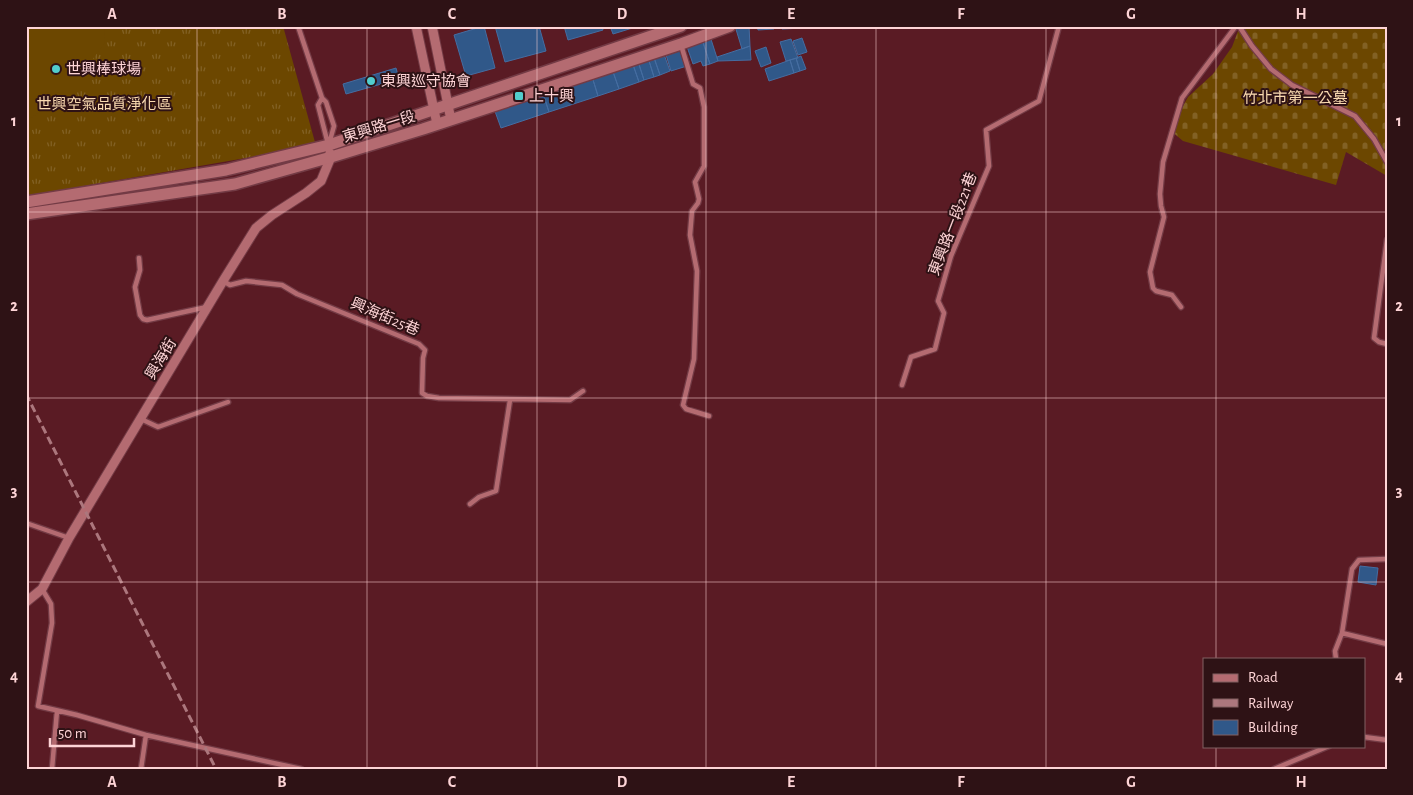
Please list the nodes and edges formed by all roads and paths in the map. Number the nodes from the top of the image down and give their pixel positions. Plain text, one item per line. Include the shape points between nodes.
1 (298, 26) edge
2 (416, 26) edge
3 (432, 26) edge
4 (681, 26) edge
5 (730, 26) edge
6 (1059, 26) edge
7 (1238, 26) edge
8 (681, 44) junction
9 (322, 98) junction
10 (447, 105) junction
11 (435, 109) junction
12 (451, 120) junction
13 (437, 124) junction
14 (329, 145) junction
15 (331, 157) junction
16 (1387, 162) edge
17 (26, 202) edge
18 (26, 214) edge
19 (1387, 240) edge
20 (140, 258) dead end
21 (223, 281) junction
22 (208, 307) junction
23 (1181, 307) dead end
24 (1387, 344) edge
25 (902, 385) dead end
26 (583, 391) dead end
27 (510, 400) junction
28 (228, 402) dead end
29 (709, 416) dead end
30 (141, 419) junction
31 (470, 504) dead end
32 (26, 523) edge
33 (69, 538) junction
34 (1387, 560) edge
35 (42, 589) junction
36 (26, 602) edge
37 (1342, 634) junction
38 (1387, 644) edge
39 (1336, 658) edge
40 (57, 711) junction
41 (146, 735) junction
42 (1366, 737) edge
43 (1387, 740) edge
44 (1324, 748) edge
45 (52, 769) edge
46 (141, 769) edge
47 (301, 769) edge
48 (1274, 769) edge

1 - 9 lane
2 - 11 street
3 - 10 street
4 - 10 street, 東興路一段
5 - 8 street, 東興路一段
6 - 25 lane, 東興路一段221巷 via 1039,101 986,130 990,166 951,256 938,301 944,313 935,349 911,357
7 - 16 lane via 1271,69 1292,85 1355,116
7 - 23 lane via 1182,98 1163,162 1160,194 1164,217 1150,272 1153,288 1172,295
8 - 12 street, 東興路一段
8 - 29 lane via 693,84 700,88 704,108 704,166 696,182 699,199 692,211 690,235 697,271 694,359 683,405
9 - 14 lane via 318,105
9 - 14 lane via 334,126
10 - 11 street, 東興路一段
10 - 12 street
11 - 13 street
11 - 14 street, 東興路一段
12 - 13 street, 東興路一段
13 - 15 street, 東興路一段
14 - 15 street
14 - 17 street, 東興路一段 via 226,170
15 - 18 street, 東興路一段 via 234,184
15 - 21 street, 興海街 via 321,181 256,228
19 - 24 lane via 1374,338
20 - 22 lane via 135,288 143,319
21 - 22 street, 興海街
21 - 27 lane, 興海街25巷 via 230,285 246,281 282,284 297,294 419,344 425,350 422,393 427,396
22 - 30 street, 興海街
26 - 27 lane, 興海街25巷 via 570,400
27 - 31 lane via 496,491
28 - 30 lane via 158,428
30 - 33 street, 興海街
32 - 33 lane
33 - 35 street, 興海街
34 - 37 lane via 1359,560 1352,569
35 - 36 street, 興海街
35 - 40 lane via 51,604 52,623 38,706
37 - 38 lane
37 - 39 lane via 1335,651
40 - 41 lane
40 - 45 lane
41 - 46 lane
41 - 47 lane
42 - 43 lane
44 - 48 lane

